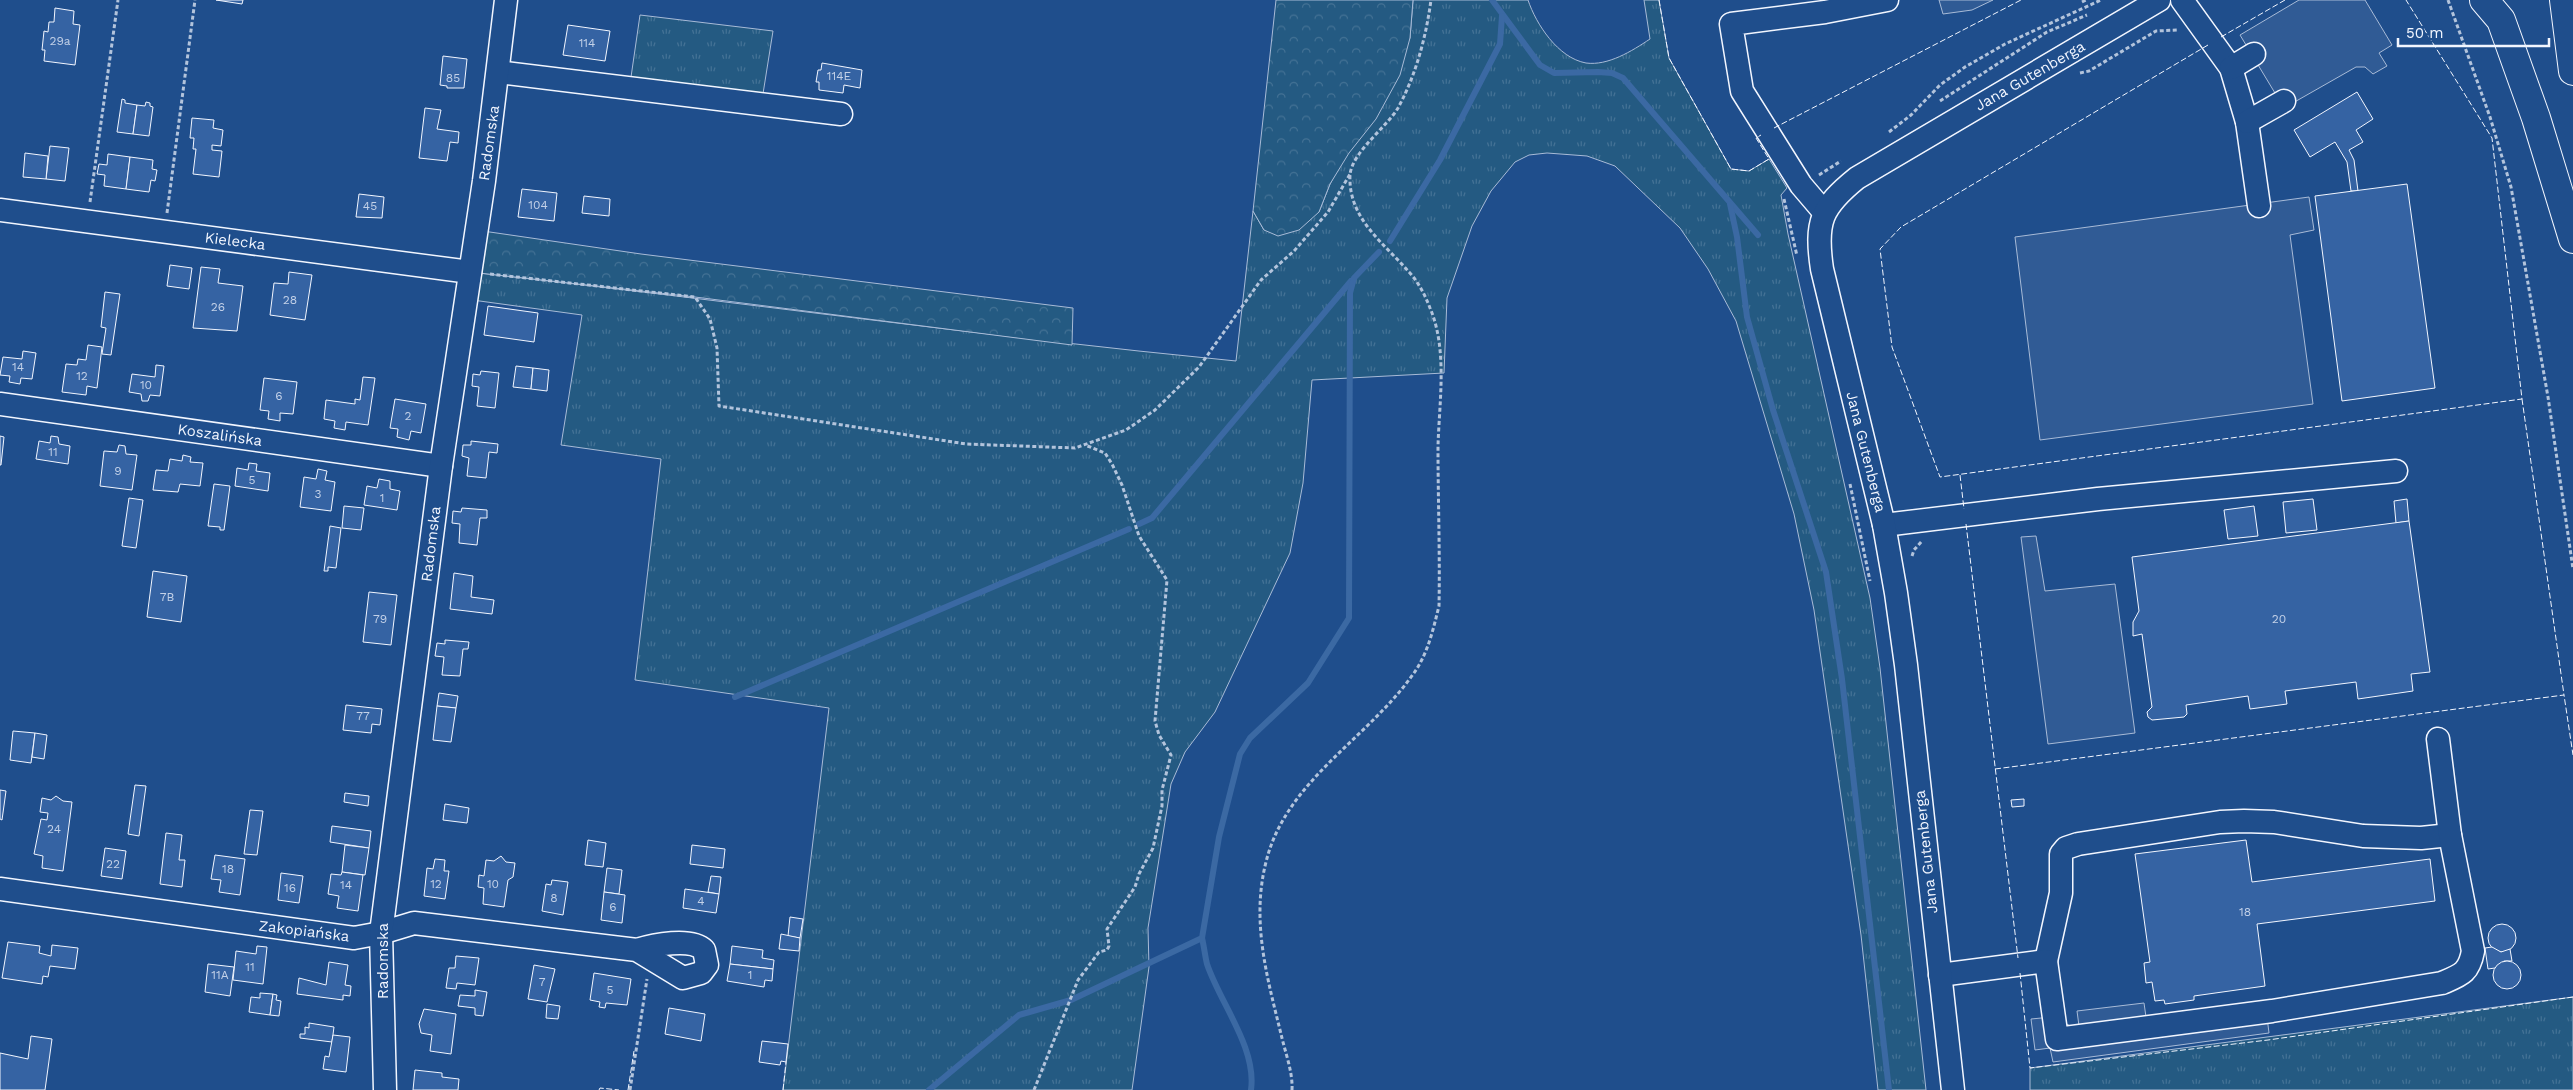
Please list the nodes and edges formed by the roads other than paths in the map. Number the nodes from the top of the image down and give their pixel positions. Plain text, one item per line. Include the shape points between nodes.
1 (506, 0) edge
2 (1887, 0) edge
3 (2159, 0) edge
4 (2182, 0) edge
5 (2484, 0) edge
6 (2564, 0) edge
7 (2254, 54) dead end
8 (2231, 68) junction
9 (2573, 71) edge
10 (498, 72) junction
11 (2284, 101) dead end
12 (841, 114) dead end
13 (2247, 122) junction
14 (2258, 206) dead end
15 (0, 210) edge
16 (1824, 212) junction
17 (2573, 240) edge
18 (470, 272) junction
19 (0, 404) edge
20 (441, 466) junction
21 (2396, 471) dead end
22 (1884, 525) junction
23 (2438, 739) dead end
24 (2450, 835) junction
25 (0, 888) edge
26 (381, 934) junction
27 (644, 954) road end
28 (2046, 962) junction
29 (1940, 975) junction
30 (385, 1090) edge
31 (1953, 1090) edge

1 - 10 street, Radomska
2 - 16 street via 1731,24 1742,91 1801,185
3 - 16 street, Jana Gutenberga via 1857,178 1836,195
4 - 8 street
5 - 17 main road via 2501,20 2536,118
6 - 9 main road
7 - 8 street
8 - 13 street
10 - 12 street
10 - 18 street, Radomska
11 - 13 street
13 - 14 street
15 - 18 street, Kielecka
16 - 22 street, Jana Gutenberga via 1819,232 1822,269
18 - 20 street, Radomska
19 - 20 street, Koszalińska
20 - 26 street, Radomska
21 - 22 street via 2098,499
22 - 29 street, Jana Gutenberga via 1906,666
23 - 24 street
24 - 28 street via 2421,838 2364,836 2274,822 2244,821 2078,844 2060,854 2061,893
24 - 28 street via 2473,952 2470,966 2459,976 2442,983 2272,1011 2057,1039
25 - 26 street, Zakopiańska via 354,938
26 - 27 street, Zakopiańska via 414,923
26 - 30 street, Radomska
28 - 29 street
29 - 31 street, Jana Gutenberga

